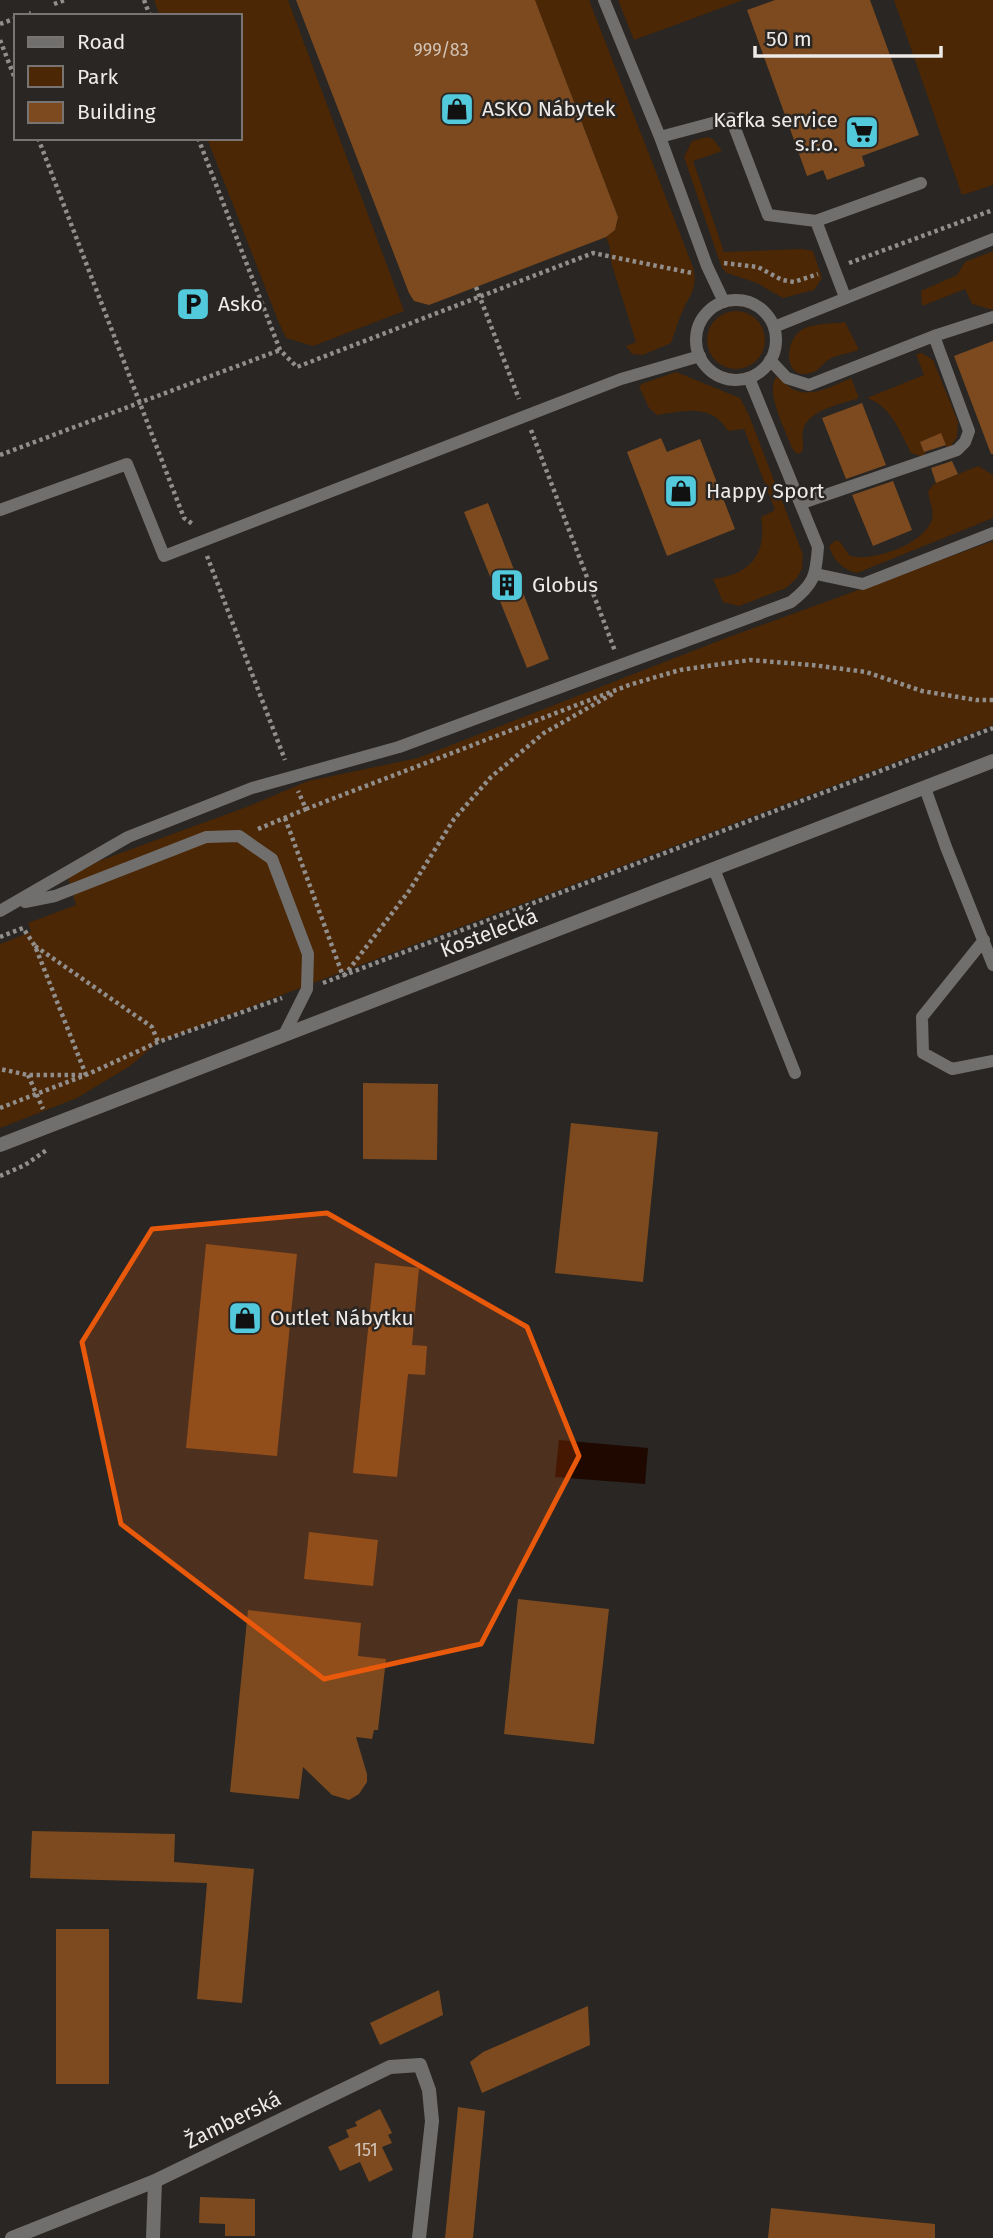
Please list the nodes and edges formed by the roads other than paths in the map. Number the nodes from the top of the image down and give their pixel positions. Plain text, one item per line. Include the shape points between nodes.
1 (604, 0) edge
2 (660, 137) junction
3 (921, 183) dead end
4 (816, 221) junction
5 (993, 239) edge
6 (845, 297) junction
7 (724, 302) junction
8 (993, 317) edge
9 (774, 327) junction
10 (934, 336) junction
11 (700, 356) junction
12 (770, 360) junction
13 (749, 378) junction
14 (802, 503) junction
15 (0, 510) edge
16 (993, 533) edge
17 (817, 574) junction
18 (993, 761) edge
19 (925, 788) junction
20 (715, 869) junction
21 (15, 905) junction
22 (0, 911) edge
23 (984, 940) junction
24 (993, 964) edge
25 (284, 1035) junction
26 (993, 1060) edge
27 (795, 1073) dead end
28 (0, 1145) edge
29 (155, 2181) junction
30 (12, 2238) edge
31 (153, 2238) edge
32 (419, 2238) edge

1 - 2 lane
2 - 4 lane via 731,118 768,215
2 - 7 lane
3 - 4 lane
4 - 6 lane
5 - 6 lane
6 - 9 lane
7 - 9 lane via 736,300 760,307
7 - 11 lane via 703,318 696,343
8 - 10 lane
9 - 12 lane via 775,349
10 - 12 lane via 809,385 787,378
10 - 14 lane via 969,431 965,442 957,450
11 - 13 lane via 706,366 726,378
11 - 15 lane via 621,379 164,556 127,464
12 - 13 lane
13 - 14 lane
14 - 17 lane via 818,547
16 - 17 lane via 863,584
17 - 21 lane via 791,602 399,747 253,788 128,837
18 - 19 street, Kostelecká
19 - 20 street, Kostelecká
19 - 23 lane
20 - 25 street, Kostelecká
20 - 27 lane
21 - 22 lane
21 - 25 lane via 55,896 206,837 239,836 272,859 308,954 307,989
23 - 24 lane
23 - 26 lane via 922,1017 923,1053 952,1069
25 - 28 street, Kostelecká
29 - 30 street, Žamberská
29 - 31 street
29 - 32 street, Žamberská via 390,2067 420,2065 432,2120

